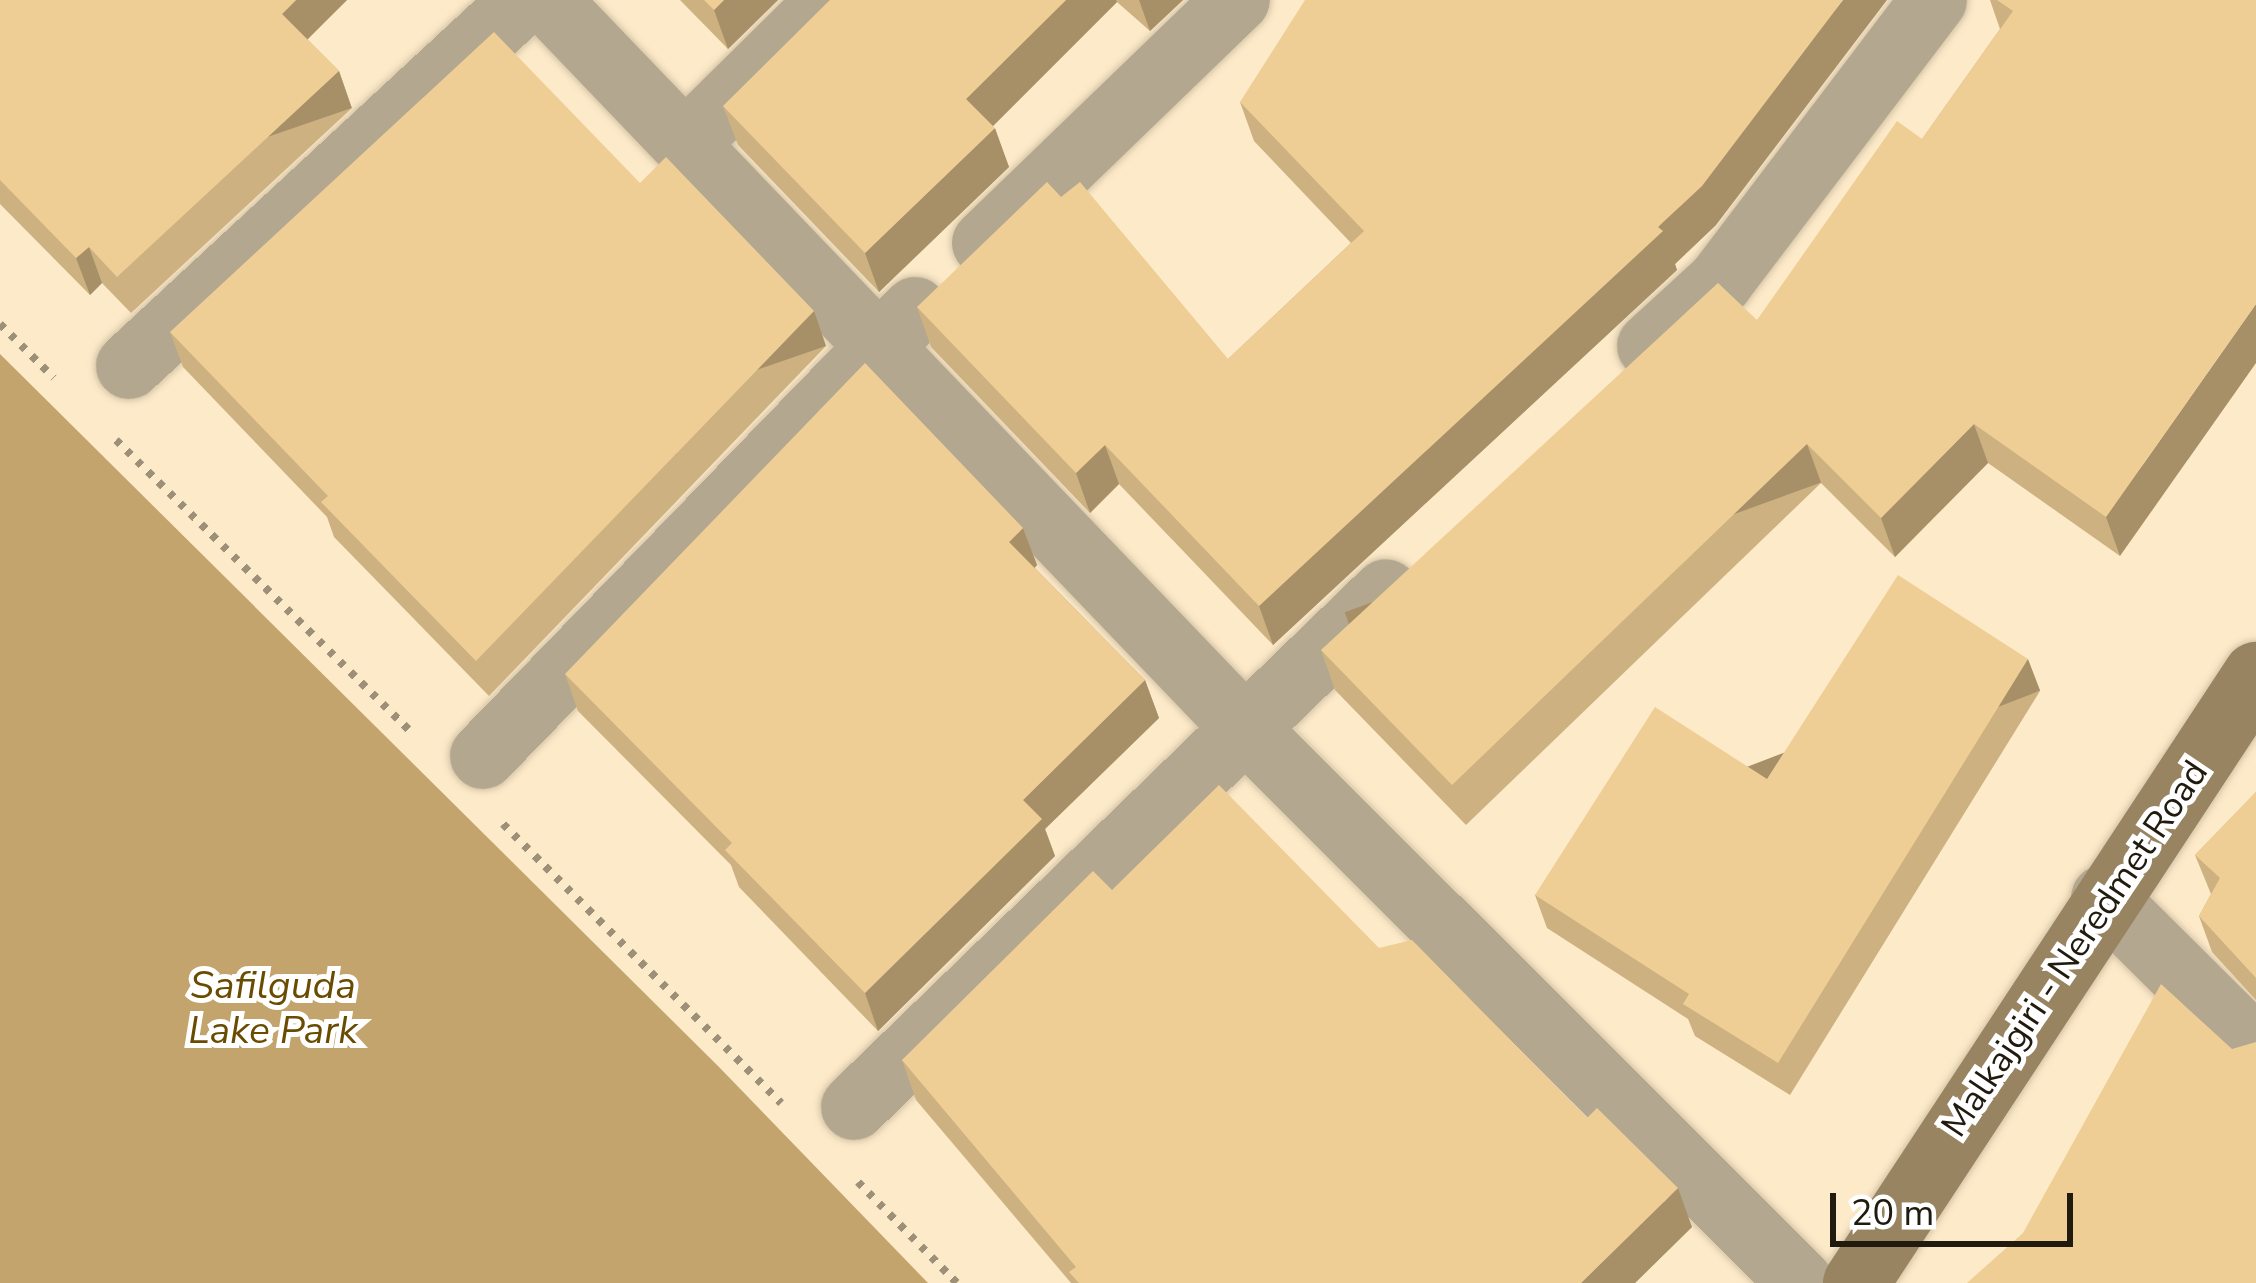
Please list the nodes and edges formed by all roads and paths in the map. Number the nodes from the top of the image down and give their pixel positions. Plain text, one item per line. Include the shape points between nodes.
1 (524, 0) edge
2 (547, 0) edge
3 (831, 0) edge
4 (1238, 0) edge
5 (1934, 0) edge
6 (688, 141) junction
7 (882, 341) junction
8 (129, 366) dead end
9 (1600, 392) edge
10 (1430, 551) edge
11 (2256, 675) edge
12 (1242, 725) junction
13 (483, 756) dead end
14 (2104, 898) junction
15 (2256, 1049) edge
16 (854, 1107) dead end
17 (1801, 1283) edge
18 (1856, 1283) edge

1 - 8 street
2 - 6 street
3 - 6 street
4 - 7 street
5 - 9 street via 1720,282
6 - 7 street
7 - 12 street
7 - 13 street
10 - 12 street
11 - 14 main road, Malkajgiri - Neredmet Road
12 - 16 street
12 - 17 street
14 - 15 street
14 - 18 main road, Malkajgiri - Neredmet Road

